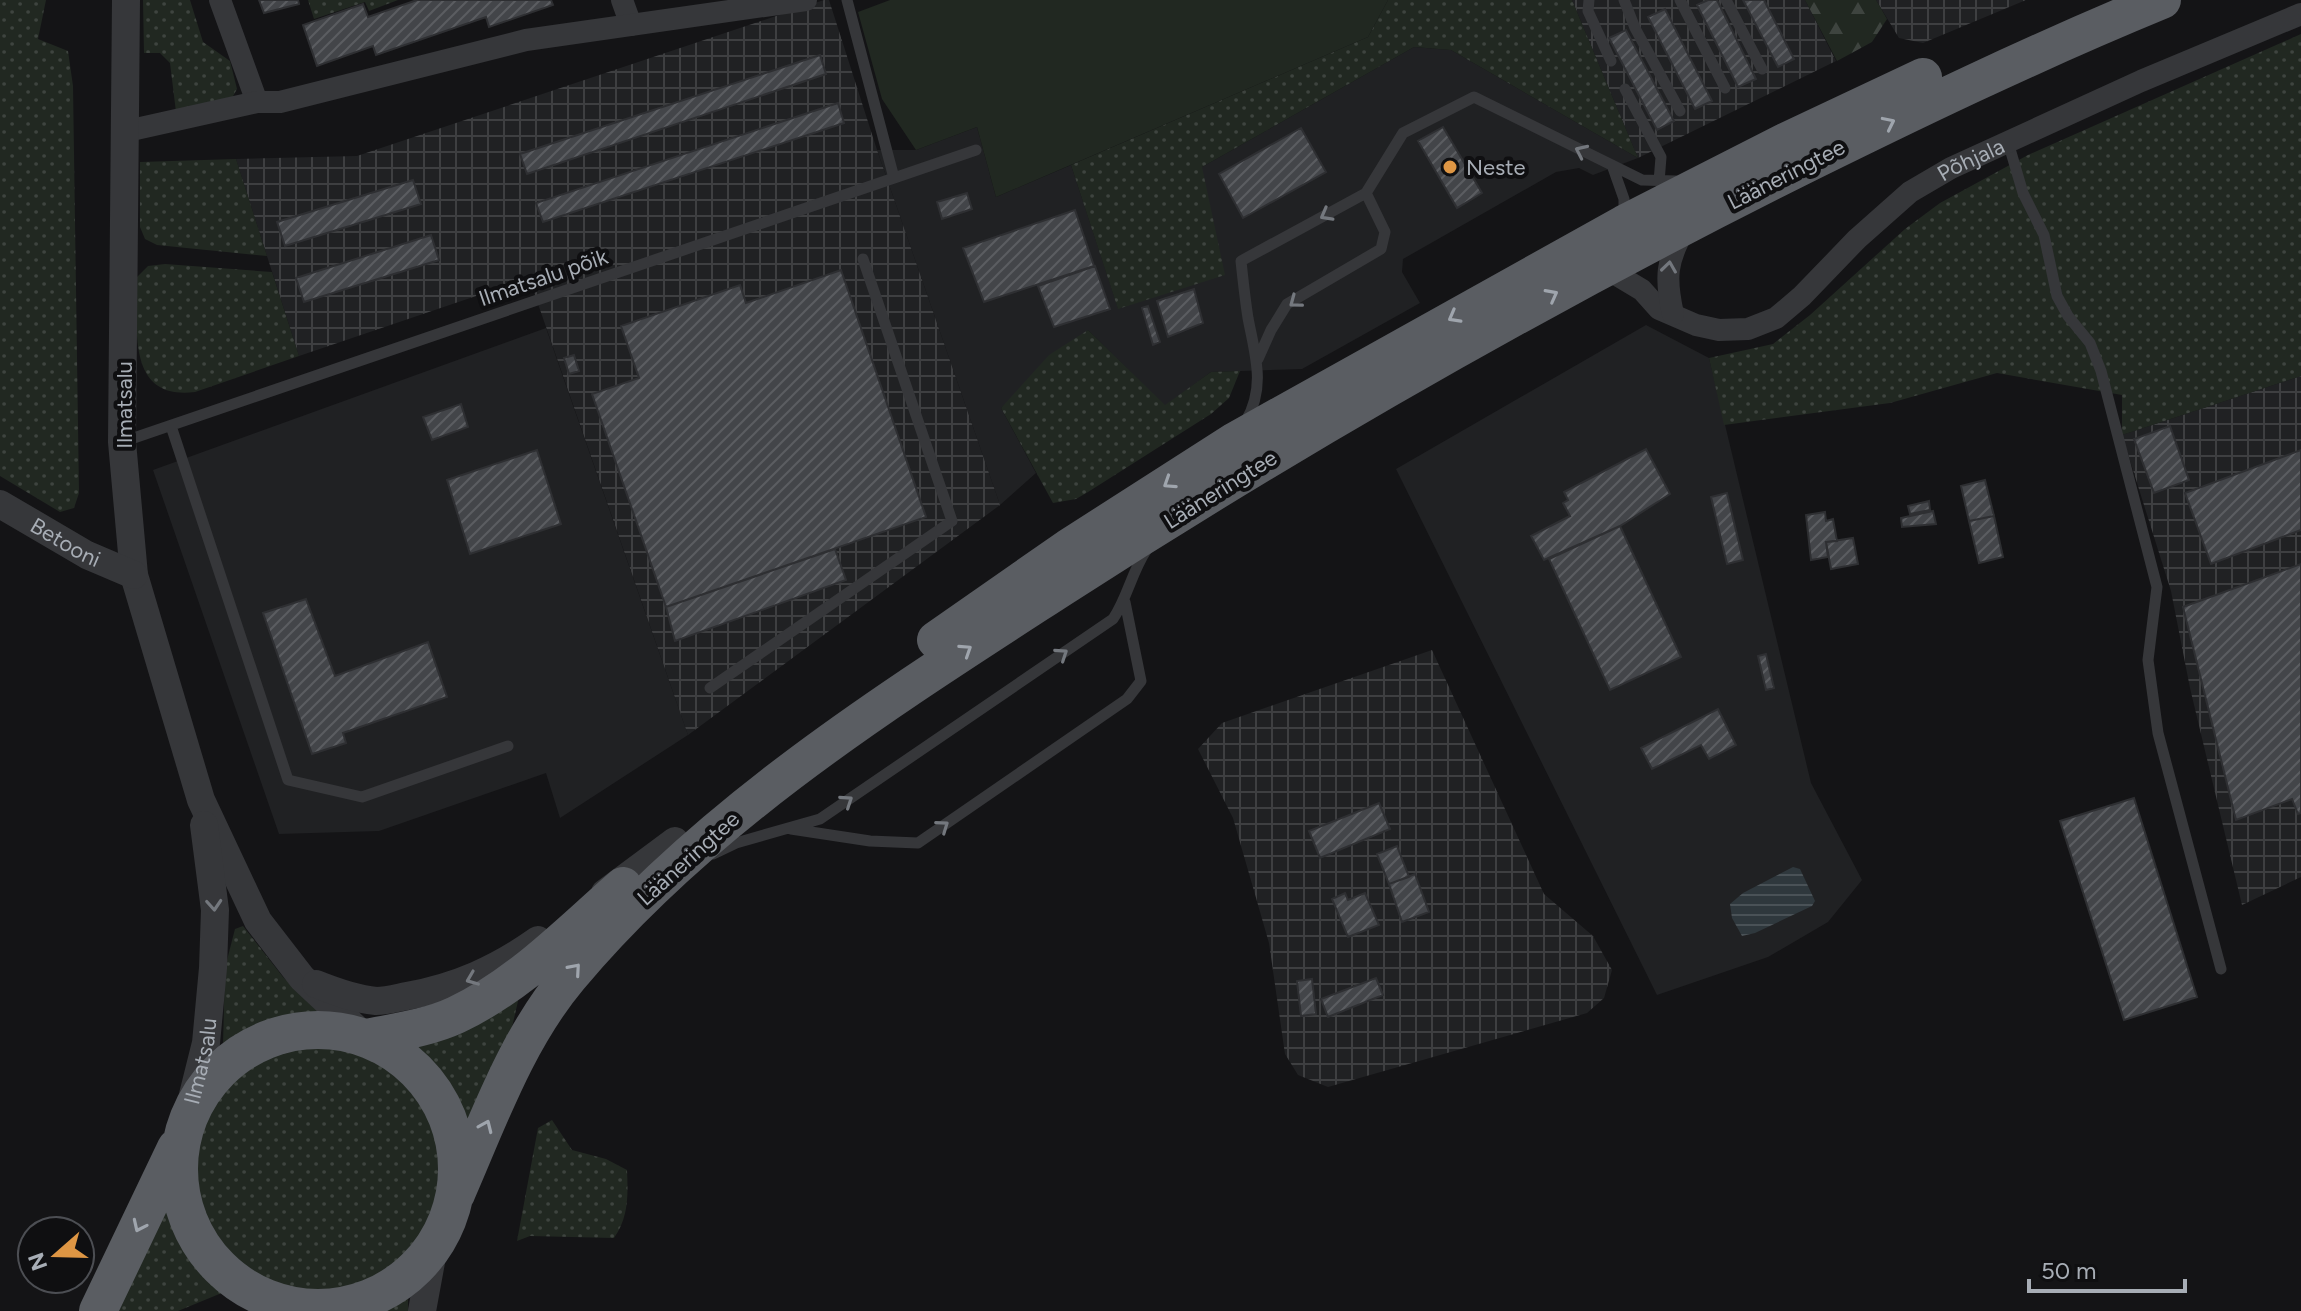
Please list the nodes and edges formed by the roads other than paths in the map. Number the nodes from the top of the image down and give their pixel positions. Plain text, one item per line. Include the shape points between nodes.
1 (126, 0) edge
2 (220, 0) edge
3 (622, 0) edge
4 (806, 0) edge
5 (847, 0) edge
6 (1589, 0) edge
7 (1624, 0) edge
8 (1680, 0) edge
9 (1726, 0) edge
10 (2097, 0) edge
11 (2162, 0) edge
12 (2301, 14) edge
13 (631, 25) junction
14 (1611, 61) dead end
15 (1762, 69) dead end
16 (1725, 88) dead end
17 (1625, 89) dead end
18 (257, 102) junction
19 (1680, 111) dead end
20 (127, 131) junction
21 (1785, 142) junction
22 (2008, 142) junction
23 (976, 150) dead end
24 (1612, 165) junction
25 (894, 178) junction
26 (1659, 182) junction
27 (1366, 193) junction
28 (1688, 223) junction
29 (1624, 224) junction
30 (863, 259) dead end
31 (1595, 272) junction
32 (1673, 314) junction
33 (1258, 359) junction
34 (171, 426) junction
35 (1235, 441) junction
36 (122, 442) junction
37 (0, 504) edge
38 (1178, 515) junction
39 (134, 575) junction
40 (1125, 602) junction
41 (710, 688) dead end
42 (508, 746) dead end
43 (201, 800) junction
44 (787, 829) junction
45 (675, 841) junction
46 (630, 911) junction
47 (2221, 969) dead end
48 (302, 978) junction
49 (366, 1038) junction
50 (184, 1131) junction
51 (456, 1194) junction
52 (433, 1251) junction
53 (274, 1305) edge
54 (98, 1311) edge
55 (223, 1311) edge
56 (422, 1311) edge

1 - 20 street, Ilmatsalu
2 - 18 street
3 - 13 street
4 - 13 street
5 - 25 lane
6 - 14 lane via 1588,11
7 - 19 lane
8 - 16 lane
9 - 15 lane
10 - 21 highway, Lääneringtee
28 -> 11 highway, Lääneringtee via 1971,82
12 - 22 street, Põhjala
13 - 18 street via 526,40 280,102
17 - 26 lane via 1661,157
18 - 20 street
20 - 36 street, Ilmatsalu
21 - 26 lane via 1686,180
21 - 29 highway, Lääneringtee
22 - 32 street, Põhjala via 1910,192 1776,318 1748,329 1719,330
22 - 47 lane via 2023,193 2044,235 2057,296 2090,343 2101,371 2157,587 2148,660 2158,733
23 - 25 lane, Ilmatsalu põik
24 - 26 lane
24 -> 27 lane via 1474,97 1403,133
24 - 29 lane via 1624,199
25 - 34 lane, Ilmatsalu põik
27 -> 33 lane via 1385,232 1381,249 1287,304
27 -> 33 lane via 1241,261
28 - 31 highway, Lääneringtee
32 -> 28 street via 1668,270
29 - 31 lane
29 -> 35 highway, Lääneringtee
30 - 41 lane via 952,521
31 - 32 street, Põhjala via 1617,275
38 -> 31 highway, Lääneringtee via 1338,416
33 - 35 lane via 1259,390
34 - 36 lane, Ilmatsalu põik
34 - 42 lane via 288,780 362,797
35 -> 45 highway, Lääneringtee via 896,667
36 - 39 street, Ilmatsalu
37 - 39 street, Betooni via 87,555
38 - 40 lane via 1137,564
46 -> 38 highway, Lääneringtee via 674,866 764,791 870,713
39 - 43 street, Ilmatsalu
44 -> 40 lane via 820,819 1113,619
44 -> 40 lane via 918,843 1127,699 1141,681
43 - 48 street, Ilmatsalu via 258,921
43 -> 50 street, Ilmatsalu via 215,910 213,968 206,1043
44 - 46 lane via 736,843 701,860
45 -> 48 street via 512,959 455,986 379,1001 344,995
45 - 49 highway, Lääneringtee via 501,989 454,1016
51 -> 46 highway, Lääneringtee via 516,1057 563,983
48 - 49 street, Ilmatsalu
49 - 50 highway via 334,1031 270,1038 216,1074
49 - 51 highway via 401,1056 429,1083 448,1117 458,1155
50 - 53 highway via 182,1199 193,1232 237,1283
50 -> 54 highway
51 - 52 highway
52 - 53 highway via 408,1278 376,1297 341,1308
52 - 56 street
53 - 55 highway

